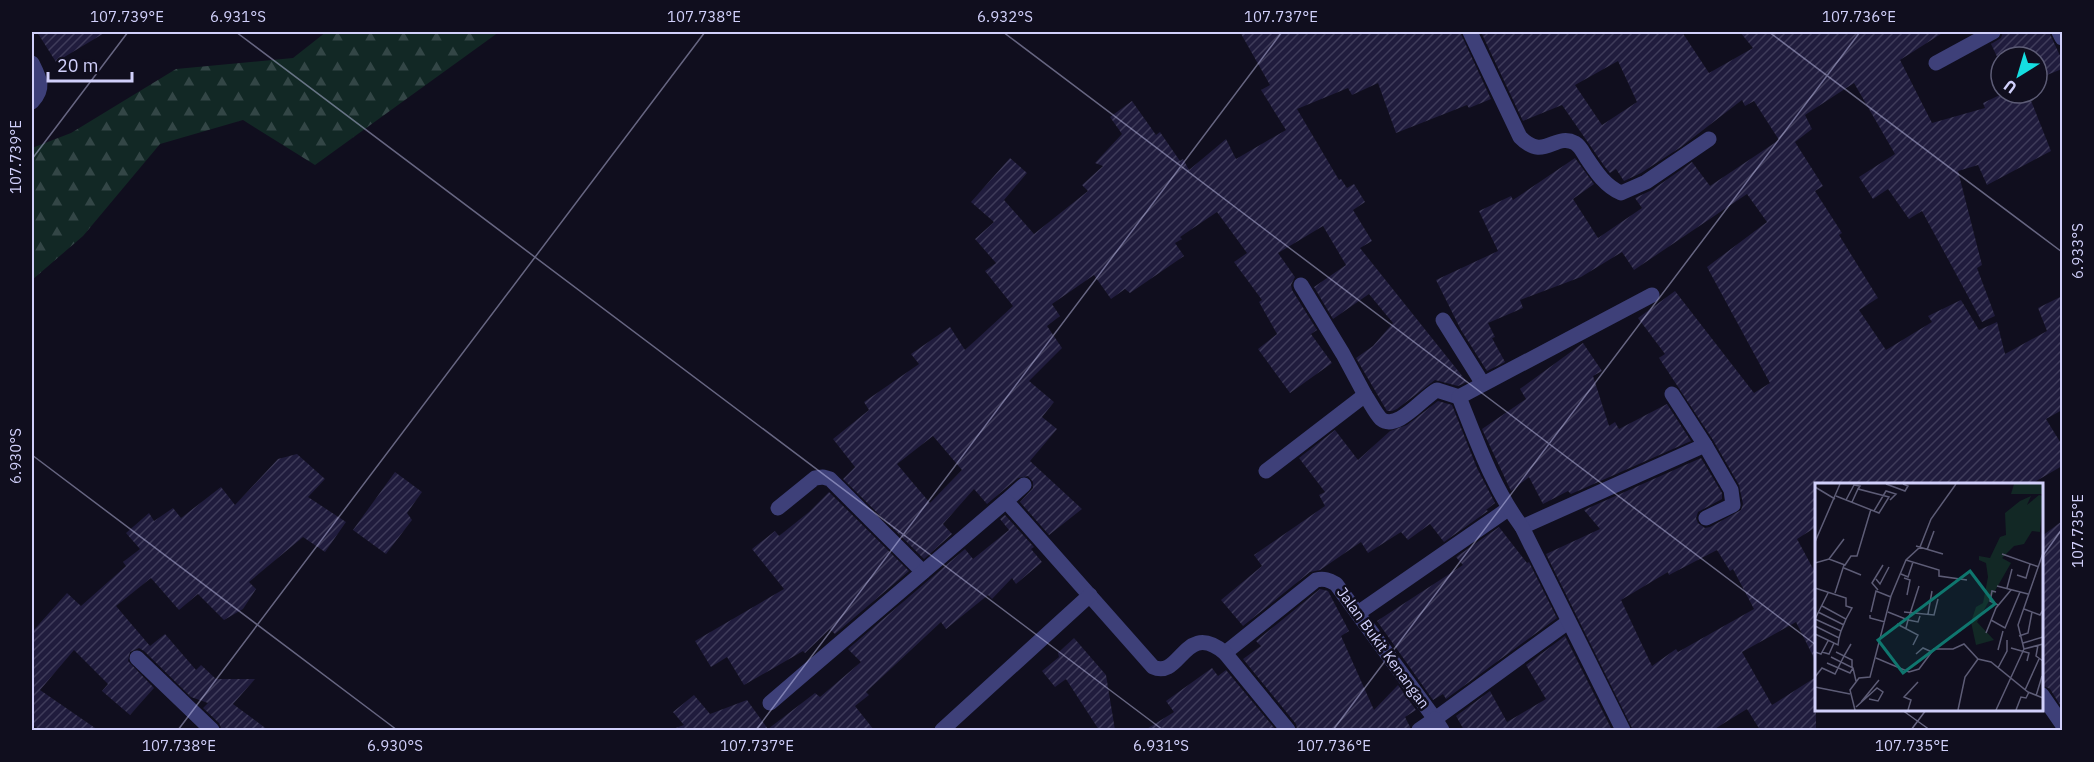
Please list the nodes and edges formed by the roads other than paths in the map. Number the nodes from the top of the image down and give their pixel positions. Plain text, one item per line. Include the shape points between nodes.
1 (1470, 32) edge
2 (1993, 32) edge
3 (2059, 32) edge
4 (2062, 38) edge
5 (32, 63) edge
6 (1936, 63) dead end
7 (32, 102) edge
8 (1709, 139) dead end
9 (1300, 285) dead end
10 (1652, 295) dead end
11 (1443, 320) dead end
12 (1483, 384) junction
13 (1672, 394) dead end
14 (1365, 395) junction
15 (1459, 397) junction
16 (1705, 445) junction
17 (1266, 471) dead end
18 (1024, 485) dead end
19 (1006, 501) junction
20 (778, 508) dead end
21 (1508, 509) junction
22 (1706, 518) dead end
23 (1522, 527) junction
24 (923, 572) junction
25 (1090, 595) junction
26 (1358, 613) junction
27 (1568, 622) junction
28 (1225, 653) junction
29 (137, 658) dead end
30 (2043, 696) edge
31 (770, 703) dead end
32 (2062, 724) edge
33 (1438, 725) edge
34 (212, 730) edge
35 (942, 730) edge
36 (1288, 730) edge
37 (1419, 730) edge
38 (1623, 730) edge

1 - 8 street via 1527,145 1539,148 1575,142 1614,190 1621,193 1646,182
2 - 6 street
3 - 4 street
5 - 7 street via 41,89
9 - 14 street
10 - 12 street
11 - 12 street
12 - 15 street
13 - 16 street
14 - 15 street via 1388,422 1397,420 1437,390
14 - 17 street
15 - 21 street
16 - 22 street via 1733,497 1733,505
16 - 23 street
18 - 19 street
19 - 24 street
19 - 25 street
20 - 24 street via 815,478 830,479
21 - 23 street
21 - 26 street
23 - 27 street
24 - 31 street
25 - 28 street via 1160,670 1193,644 1215,644
25 - 35 street
26 - 28 street, Jalan Bukit Kenangan via 1336,584 1316,580
26 - 33 street, Jalan Bukit Kenangan
27 - 33 street, Jalan Bukit Kenangan
27 - 38 street
28 - 36 street
29 - 34 street
30 - 32 street
33 - 37 street

